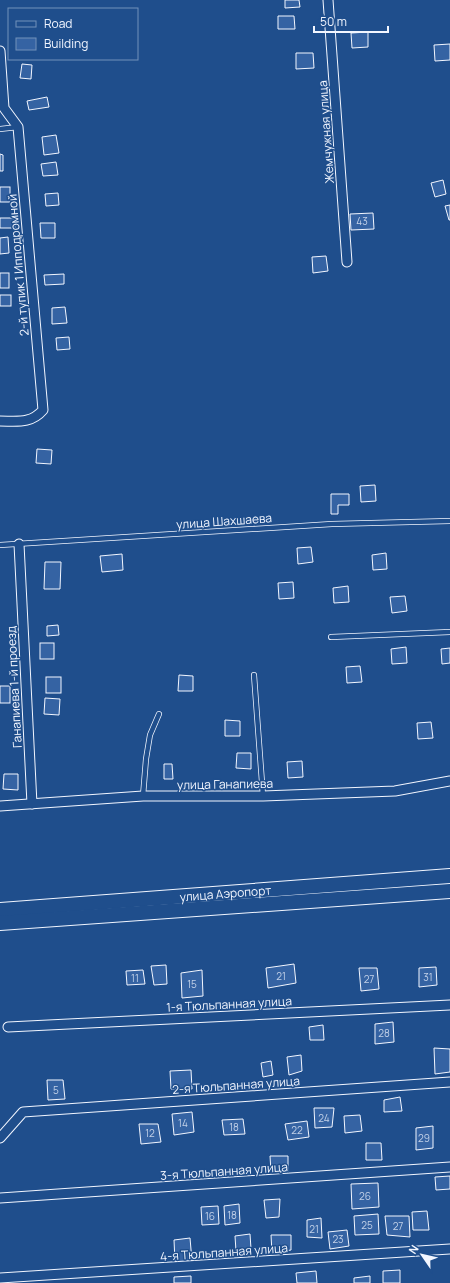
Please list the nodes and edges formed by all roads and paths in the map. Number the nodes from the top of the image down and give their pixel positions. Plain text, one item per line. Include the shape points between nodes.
1 (328, 0) edge
2 (0, 51) edge
3 (18, 127) junction
4 (0, 128) edge
5 (347, 262) dead end
6 (0, 421) edge
7 (450, 521) edge
8 (19, 544) junction
9 (0, 545) edge
10 (450, 632) edge
11 (331, 637) dead end
12 (254, 675) dead end
13 (158, 714) dead end
14 (450, 781) edge
15 (143, 796) junction
16 (263, 796) junction
17 (32, 804) junction
18 (0, 806) edge
19 (450, 876) edge
20 (450, 891) edge
21 (0, 910) edge
22 (0, 923) edge
23 (450, 1005) edge
24 (8, 1027) dead end
25 (450, 1082) edge
26 (0, 1138) edge
27 (450, 1167) edge
28 (0, 1198) edge
29 (450, 1249) edge
30 (0, 1278) edge

1 - 5 street, Жемчужная улица
2 - 3 street via 4,108
3 - 4 lane
3 - 6 street, 2-й тупик 1 Ипподромной via 43,410 37,417 28,420
7 - 8 lane, улица Шахшаева via 332,524
8 - 9 lane, улица Шахшаева
8 - 17 street, Ганапиева 1-й проезд
10 - 11 lane
12 - 16 lane
13 - 15 lane via 150,735
14 - 16 street, улица Ганапиева via 395,790
15 - 16 street, улица Ганапиева
15 - 17 street, улица Ганапиева
17 - 18 street, улица Ганапиева
19 - 21 main road, улица Аэропорт
20 - 22 main road, улица Аэропорт
23 - 24 street, 1-я Тюльпанная улица
25 - 26 street, 2-я Тюльпанная улица via 23,1112
27 - 28 street, 3-я Тюльпанная улица
29 - 30 street, 4-я Тюльпанная улица

